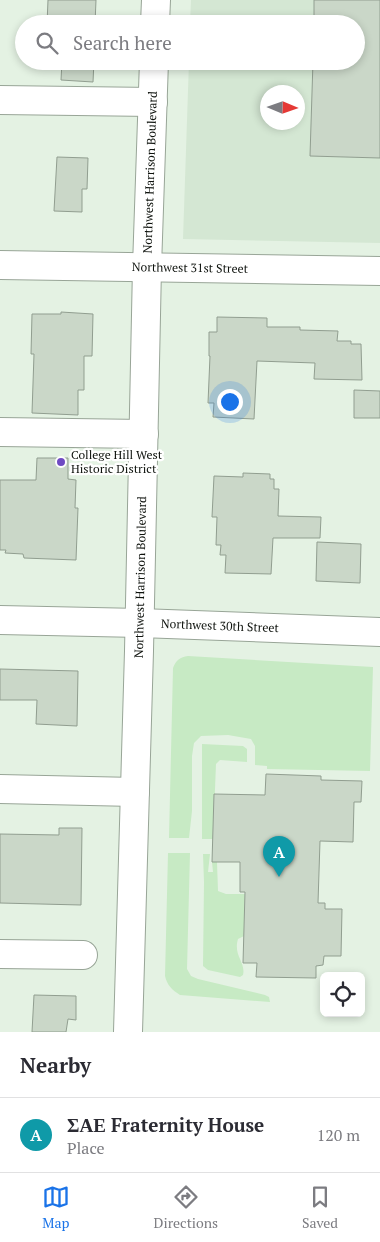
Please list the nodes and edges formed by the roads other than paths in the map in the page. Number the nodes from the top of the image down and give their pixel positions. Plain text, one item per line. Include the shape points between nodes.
1 (156, 0) edge
2 (155, 15) edge
3 (154, 70) edge
4 (0, 100) edge
5 (152, 102) junction
6 (0, 265) edge
7 (147, 266) junction
8 (380, 271) edge
9 (0, 432) edge
10 (144, 434) junction
11 (0, 620) edge
12 (140, 623) junction
13 (380, 632) edge
14 (0, 788) edge
15 (135, 792) junction
16 (0, 954) edge
17 (83, 955) dead end
18 (128, 1032) edge

1 - 2 main road
3 - 5 main road, Northwest Harrison Boulevard
4 - 5 main road
5 - 7 main road, Northwest Harrison Boulevard
6 - 7 main road, Northwest 31st Street
7 - 8 main road, Northwest 31st Street
7 - 10 main road, Northwest Harrison Boulevard
9 - 10 main road
10 - 12 main road, Northwest Harrison Boulevard
11 - 12 main road, Northwest 30th Street
12 - 13 main road, Northwest 30th Street
12 - 15 main road, Northwest Harrison Boulevard
14 - 15 main road
15 - 18 main road, Northwest Harrison Boulevard
16 - 17 main road

